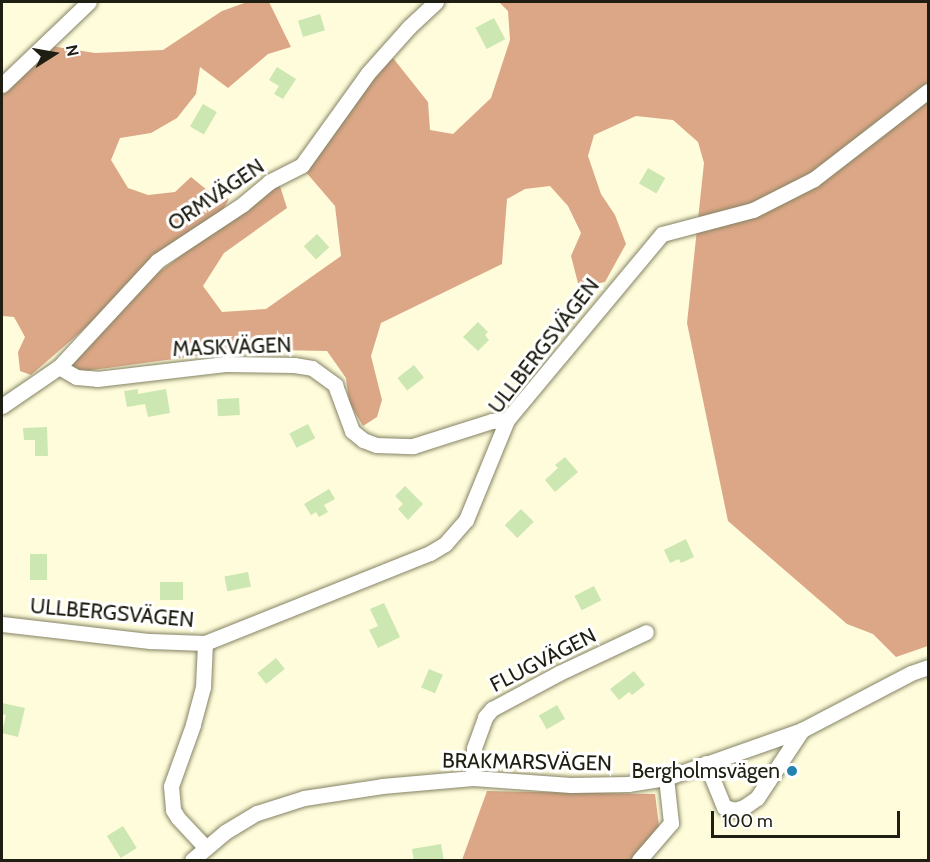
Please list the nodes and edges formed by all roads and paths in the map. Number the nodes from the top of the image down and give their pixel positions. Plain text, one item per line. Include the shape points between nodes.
1 (89, 2) edge
2 (436, 2) edge
3 (2, 85) edge
4 (928, 91) edge
5 (59, 367) junction
6 (2, 406) edge
7 (507, 420) junction
8 (2, 624) edge
9 (646, 632) dead end
10 (205, 643) junction
11 (928, 667) edge
12 (802, 730) junction
13 (706, 763) junction
14 (473, 778) junction
15 (666, 778) junction
16 (206, 848) junction
17 (192, 861) edge
18 (639, 861) edge

1 - 3 street
2 - 5 street, ORMVÄGEN via 368,73 302,165 269,182 157,261
4 - 7 street, ULLBERGSVÄGEN via 814,179 753,210 662,234
5 - 6 street, ORMVÄGEN
5 - 7 street, MASKVÄGEN via 76,377 97,379 225,364 294,364 312,368 335,385 352,431 376,445 413,446 492,421
7 - 10 street, ULLBERGSVÄGEN via 466,520 445,544
8 - 10 street, ULLBERGSVÄGEN via 150,641
9 - 14 street, FLUGVÄGEN via 492,709 485,717 474,748
10 - 16 street via 203,687 171,786 173,810
11 - 12 street, BRAKMARSVÄGEN
12 - 13 street, BRAKMARSVÄGEN
12 - 13 street via 757,798 744,807 724,807
13 - 15 street, BRAKMARSVÄGEN
14 - 15 street, BRAKMARSVÄGEN via 571,785 628,784
14 - 16 street, BRAKMARSVÄGEN via 382,786 283,803 257,813
15 - 18 street via 671,823
16 - 17 street, BRAKMARSVÄGEN

